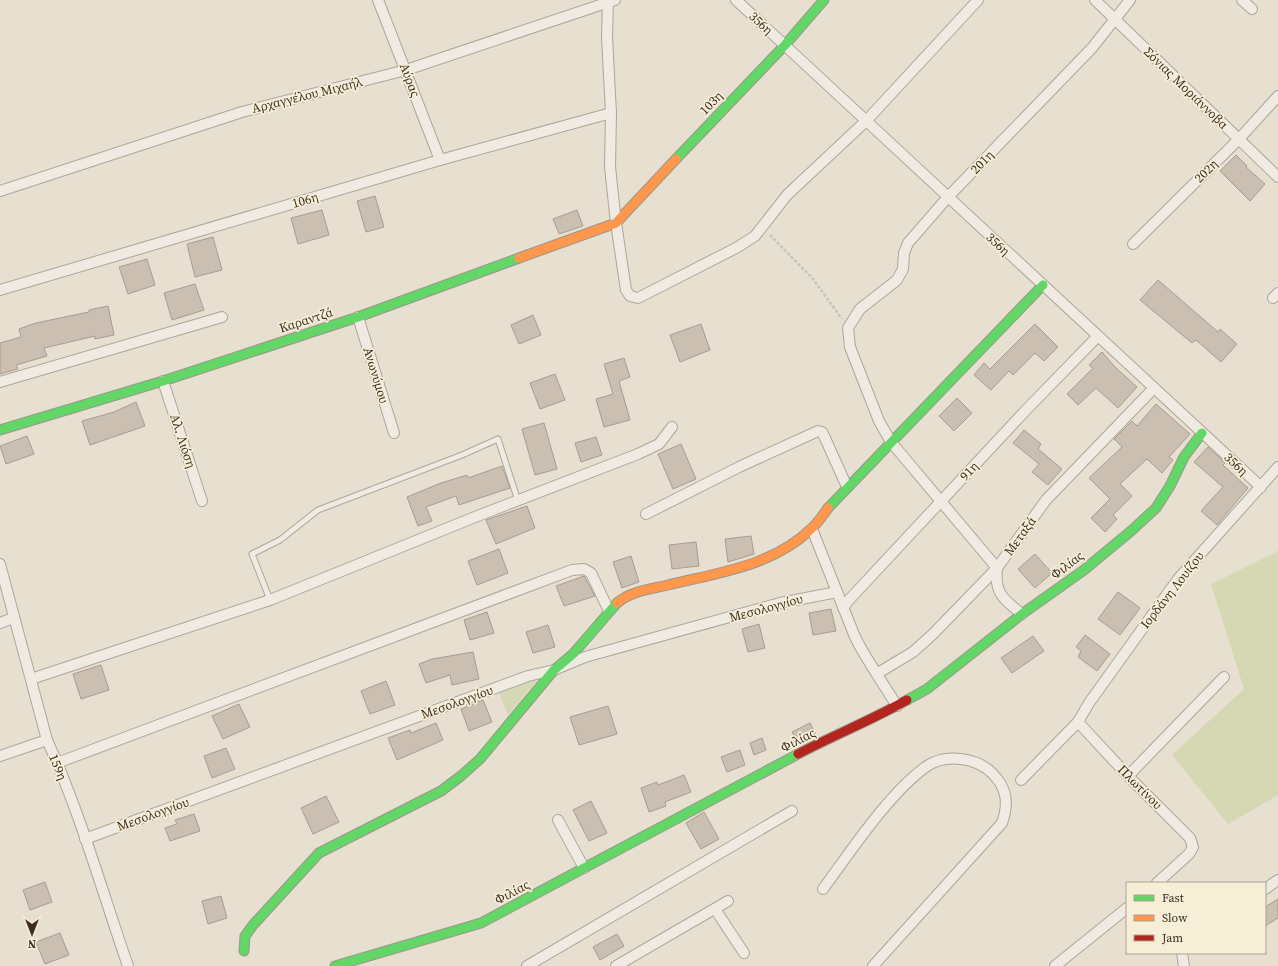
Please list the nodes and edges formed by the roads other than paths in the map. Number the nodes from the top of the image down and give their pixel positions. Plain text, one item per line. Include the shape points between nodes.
1 (378, 0) edge
2 (736, 0) edge
3 (824, 0) edge
4 (978, 0) edge
5 (1094, 0) edge
6 (1130, 0) edge
7 (1242, 0) edge
8 (611, 1) edge
9 (1252, 9) dead end
10 (1114, 18) junction
11 (785, 45) junction
12 (406, 70) junction
13 (1278, 96) edge
14 (611, 113) junction
15 (866, 121) junction
16 (1239, 139) junction
17 (440, 160) junction
18 (1278, 177) edge
19 (0, 191) edge
20 (948, 197) junction
21 (616, 223) junction
22 (1133, 244) dead end
23 (1043, 285) junction
24 (0, 290) edge
25 (222, 317) dead end
26 (358, 317) junction
27 (1098, 336) junction
28 (163, 381) junction
29 (0, 382) edge
30 (1154, 388) junction
31 (672, 427) dead end
32 (0, 430) edge
33 (394, 433) dead end
34 (1202, 433) junction
35 (891, 442) junction
36 (1278, 467) edge
37 (847, 487) junction
38 (1261, 487) junction
39 (518, 500) junction
40 (202, 501) dead end
41 (940, 502) junction
42 (646, 514) dead end
43 (812, 529) junction
44 (0, 564) edge
45 (997, 568) junction
46 (837, 592) junction
47 (270, 600) junction
48 (843, 608) junction
49 (610, 611) junction
50 (1022, 614) junction
51 (13, 618) junction
52 (0, 623) edge
53 (554, 670) junction
54 (878, 673) junction
55 (1224, 677) dead end
56 (31, 679) junction
57 (897, 706) junction
58 (1078, 722) junction
59 (46, 740) junction
60 (0, 756) edge
61 (58, 763) junction
62 (1128, 776) junction
63 (1021, 780) dead end
64 (792, 811) dead end
65 (558, 820) dead end
66 (85, 839) junction
67 (584, 868) junction
68 (1278, 880) edge
69 (1164, 881) edge
70 (1266, 888) edge
71 (823, 889) dead end
72 (728, 900) dead end
73 (715, 909) junction
74 (1126, 909) edge
75 (244, 951) dead end
76 (744, 953) dead end
77 (1182, 954) edge
78 (128, 966) edge
79 (335, 966) edge
80 (527, 966) edge
81 (616, 966) edge
82 (873, 966) edge
83 (1055, 966) edge
84 (1184, 966) edge

1 - 12 street, Αύρας
2 - 11 street, 356η
3 - 11 street, 103η
4 - 15 street
5 - 10 street, Σόνιας Μοριάννοβα
6 - 10 street, 201η
7 - 9 street
8 - 12 street, Αρχαγγέλου Μιχαήλ
8 - 14 street via 607,36
10 - 16 street, Σόνιας Μοριάννοβα
10 - 20 street, 201η via 1092,48
11 - 15 street, 356η
11 - 21 street, 103η
12 - 17 street, Αύρας
12 - 19 street, Αρχαγγέλου Μιχαήλ via 242,112
13 - 16 street, 202η
14 - 17 street, 106η
14 - 21 street via 610,168
15 - 20 street, 356η
15 - 21 street via 787,195 755,236 638,298 630,296 626,290
16 - 18 street, Σόνιας Μοριάννοβα
16 - 22 street, 202η
17 - 24 street, 106η
20 - 23 street, 356η
20 - 35 street, 201η via 908,243 904,253 903,269 897,280 860,309 848,328 850,347 879,421
21 - 26 street, Καραντζά
23 - 27 street, 356η
23 - 35 street
25 - 29 street
26 - 28 street, Καραντζά
26 - 33 street, Ανωνύμου
27 - 30 street, 356η
27 - 41 street, 91η
28 - 32 street, Καραντζά
28 - 40 street, Αλ. Λιόση
30 - 34 street, 356η
30 - 45 street, Μεταξά via 1046,500
31 - 39 street via 659,444 638,454
34 - 38 street, 356η
34 - 50 street, Φιλίας via 1184,457 1156,508 1084,570
35 - 37 street
35 - 41 street
36 - 38 street, Ιορδάνη Λουίζου
37 - 42 street via 822,432 818,431
37 - 43 street
38 - 58 street, Ιορδάνη Λουίζου via 1178,579 1088,703
39 - 47 street
39 - 47 lane via 498,439 368,489 318,510 280,540 252,554
41 - 45 street
41 - 48 street, 91η
43 - 46 street
43 - 49 street via 792,545 771,556 743,567 641,591 623,598
44 - 51 street, 159η
45 - 50 street via 995,581 1000,593
45 - 54 street, Μεταξά via 913,652
46 - 48 street
46 - 53 street, Μεσολογγίου via 780,603 585,658
47 - 56 street
48 - 54 street via 862,653
49 - 53 street via 573,654
49 - 61 street via 591,573 584,569 572,570
50 - 57 street, Φιλίας via 927,689
51 - 52 street
51 - 56 street, 159η
53 - 66 street, Μεσολογγίου via 528,676
53 - 75 street via 480,759 461,776 441,790 319,853 253,925 245,936
54 - 57 street
55 - 62 street
56 - 59 street, 159η
57 - 67 street, Φιλίας via 746,781
58 - 62 street, Πλωτίνου
58 - 63 street, Ιορδάνη Λουίζου
59 - 60 street
59 - 61 street, 159η
61 - 66 street, 159η
62 - 69 street, Πλωτίνου via 1190,838 1193,847 1189,854
64 - 80 street
65 - 67 street
66 - 78 street, 159η
67 - 79 street, Φιλίας via 480,923
68 - 70 street
71 - 82 street via 902,788 928,765 942,759 960,759 984,766 999,780 1007,796 1007,810 1002,823
72 - 73 street
73 - 76 street
73 - 81 street
74 - 83 street
77 - 84 street

